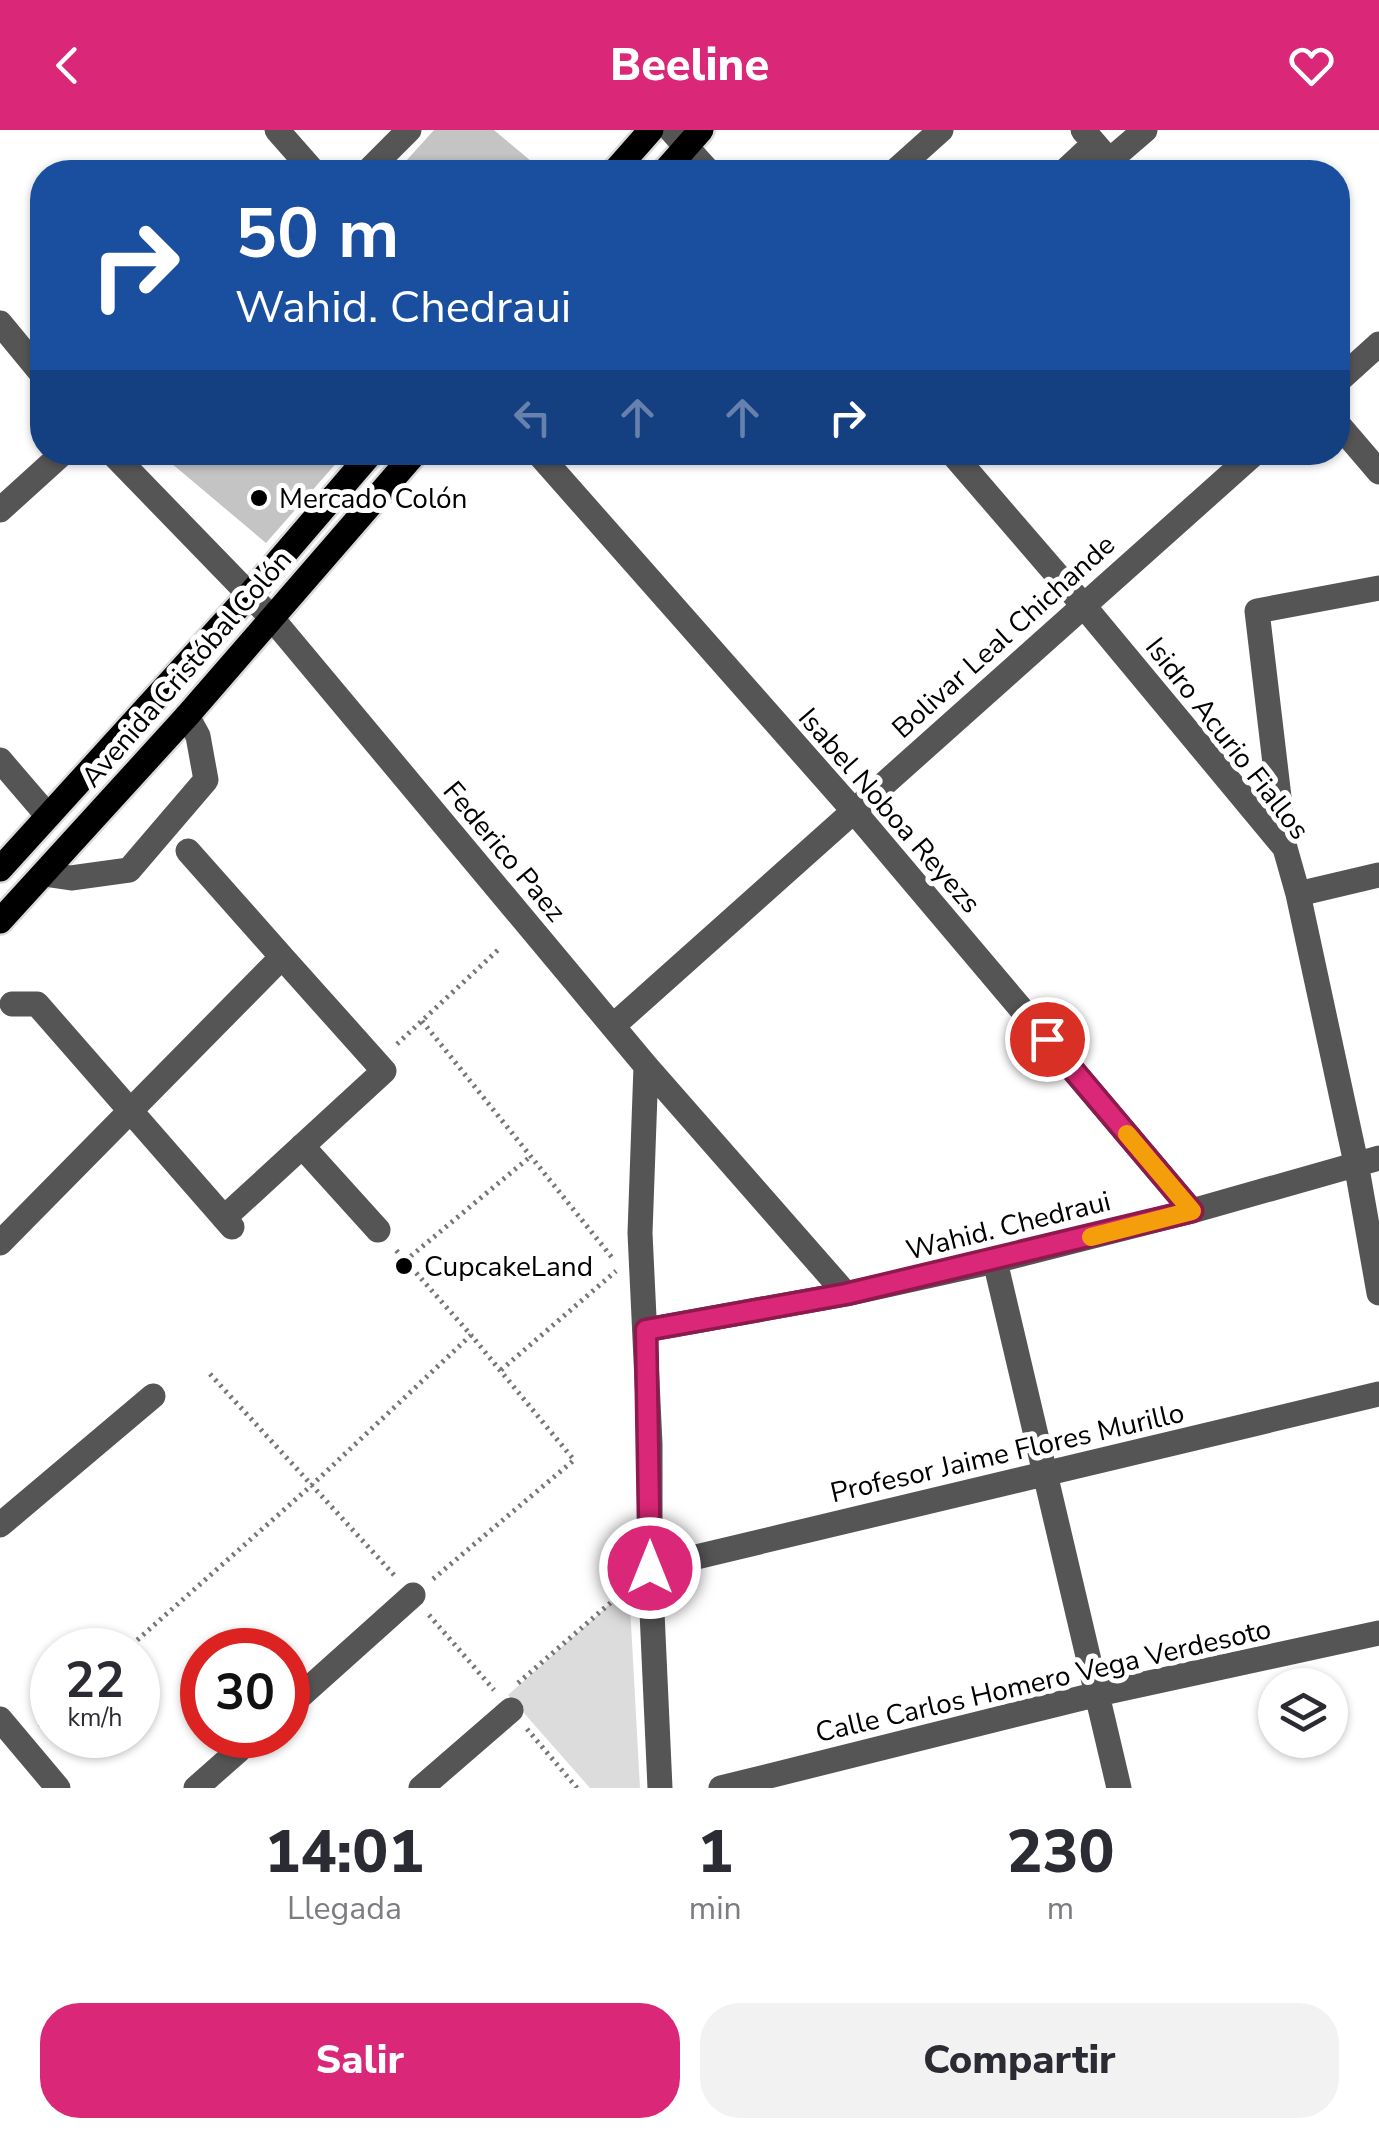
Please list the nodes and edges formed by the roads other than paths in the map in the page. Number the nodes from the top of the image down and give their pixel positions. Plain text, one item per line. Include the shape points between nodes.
1 (277, 130) edge
2 (409, 130) edge
3 (651, 130) edge
4 (941, 130) edge
5 (1145, 130) edge
6 (686, 136) edge
7 (1101, 152) edge
8 (303, 160) edge
9 (379, 160) edge
10 (625, 160) edge
11 (671, 160) edge
12 (701, 160) edge
13 (907, 160) edge
14 (0, 323) edge
15 (1379, 344) edge
16 (30, 359) edge
17 (1350, 370) edge
18 (1350, 438) edge
19 (50, 465) edge
20 (124, 465) edge
21 (361, 465) edge
22 (404, 465) edge
23 (548, 465) edge
24 (963, 465) edge
25 (1241, 465) edge
26 (1379, 472) edge
27 (0, 510) edge
28 (1379, 588) edge
29 (250, 594) junction
30 (1084, 604) junction
31 (270, 616) junction
32 (186, 716) junction
33 (0, 760) edge
34 (853, 810) junction
35 (48, 816) junction
36 (1284, 848) junction
37 (188, 851) dead end
38 (0, 869) edge
39 (44, 874) junction
40 (1379, 875) edge
41 (1298, 894) junction
42 (0, 921) edge
43 (282, 957) junction
44 (12, 1004) dead end
45 (613, 1026) junction
46 (646, 1066) junction
47 (131, 1110) junction
48 (302, 1146) junction
49 (1367, 1160) edge
50 (1192, 1211) junction
51 (378, 1230) road end
52 (0, 1243) edge
53 (996, 1261) junction
54 (1378, 1278) edge
55 (846, 1294) junction
56 (646, 1330) junction
57 (1379, 1394) edge
58 (153, 1396) dead end
59 (1046, 1474) junction
60 (0, 1525) edge
61 (650, 1568) junction
62 (413, 1595) road end
63 (1379, 1633) edge
64 (310, 1687) edge
65 (1098, 1694) junction
66 (506, 1704) road end
67 (0, 1718) edge
68 (230, 1758) edge
69 (58, 1788) edge
70 (196, 1788) edge
71 (421, 1788) edge
72 (660, 1788) edge
73 (721, 1788) edge
74 (1119, 1788) edge

1 - 8 street
2 - 9 street
3 - 10 main road
4 - 13 street
5 - 7 street
6 - 11 main road
6 - 12 street
14 - 16 street
15 - 17 street
18 - 26 street
19 - 27 street
20 - 29 street, Federico Paez
21 - 29 main road, Avenida Cristóbal Colón
22 - 31 main road, Avenida Cristóbal Colón
23 - 34 street, Isabel Noboa Reyezs
24 - 30 street, Isidro Acurio Fiallos
25 - 30 street, Bolivar Leal Chichande
28 - 36 street via 1256,611
29 - 31 street, Federico Paez
29 - 35 main road, Avenida Cristóbal Colón
30 - 34 street, Bolivar Leal Chichande
30 - 36 street, Isidro Acurio Fiallos
31 - 32 main road, Avenida Cristóbal Colón
31 - 45 street, Federico Paez
32 - 39 main road, Avenida Cristóbal Colón
32 - 39 street via 198,736 206,780 130,870 72,878
33 - 35 street
34 - 45 street, Bolivar Leal Chichande
34 - 50 street, Isabel Noboa Reyezs
35 - 38 main road, Avenida Cristóbal Colón
36 - 41 street, Isidro Acurio Fiallos
37 - 43 street
39 - 42 main road, Avenida Cristóbal Colón
40 - 41 street
41 - 49 street, Isidro Acurio Fiallos
43 - 47 street
43 - 48 street via 384,1071
44 - 47 street via 36,1004
45 - 46 street, Federico Paez
46 - 55 street, Federico Paez
46 - 56 street via 640,1233
47 - 48 street via 228,1222
47 - 52 street
48 - 51 street
49 - 50 street, Wahid. Chedraui
49 - 54 street, Isidro Acurio Fiallos
50 - 53 street, Wahid. Chedraui
53 - 55 street, Wahid. Chedraui
53 - 59 street
55 - 56 street, Wahid. Chedraui
56 - 61 street
57 - 59 street, Profesor Jaime Flores Murillo
58 - 60 street
59 - 61 street, Profesor Jaime Flores Murillo
59 - 65 street
61 - 72 street
62 - 64 street
63 - 65 street, Calle Carlos Homero Vega Verdesoto
65 - 73 street, Calle Carlos Homero Vega Verdesoto
65 - 74 street
66 - 71 street
67 - 69 street
68 - 70 street

